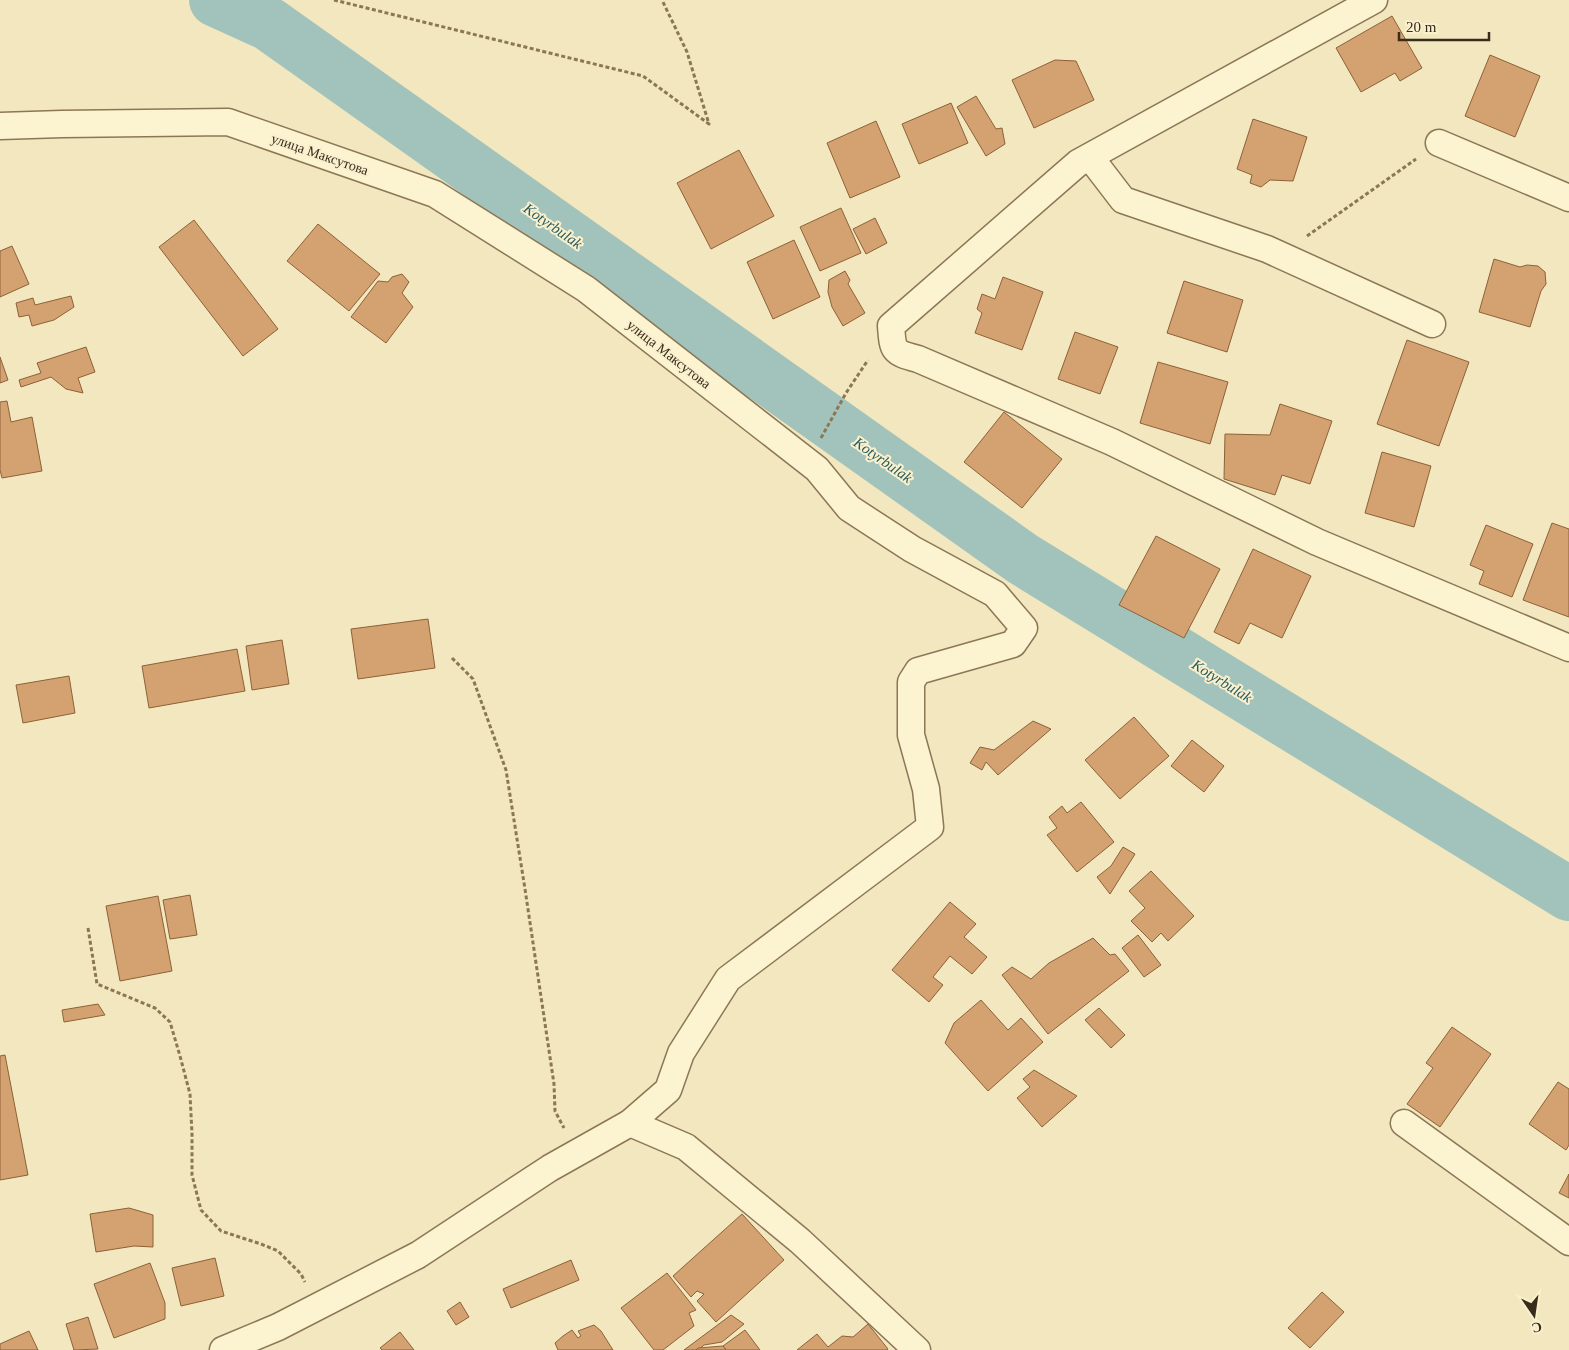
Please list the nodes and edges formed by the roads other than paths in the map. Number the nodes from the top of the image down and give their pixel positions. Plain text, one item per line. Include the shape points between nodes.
1 (1374, 0) edge
2 (0, 126) edge
3 (1439, 143) road end
4 (1090, 157) junction
5 (1569, 198) edge
6 (1432, 324) dead end
7 (1569, 648) edge
8 (630, 1123) junction
9 (1404, 1123) dead end
10 (1569, 1242) edge
11 (223, 1350) edge
12 (918, 1350) edge

1 - 4 street
2 - 8 street, улица Максутова via 228,122 435,194 586,289 817,469 849,508 995,594 1024,628 1013,644 918,671 911,682 911,735 926,789 930,827 728,979 681,1053 668,1090
3 - 5 street
4 - 6 street via 1123,200 1267,249
4 - 7 street via 1078,163 891,326 894,349 899,354 918,359 1112,442 1317,542
8 - 11 street via 550,1168 418,1255 278,1327
8 - 12 street via 686,1147 800,1241
9 - 10 street

